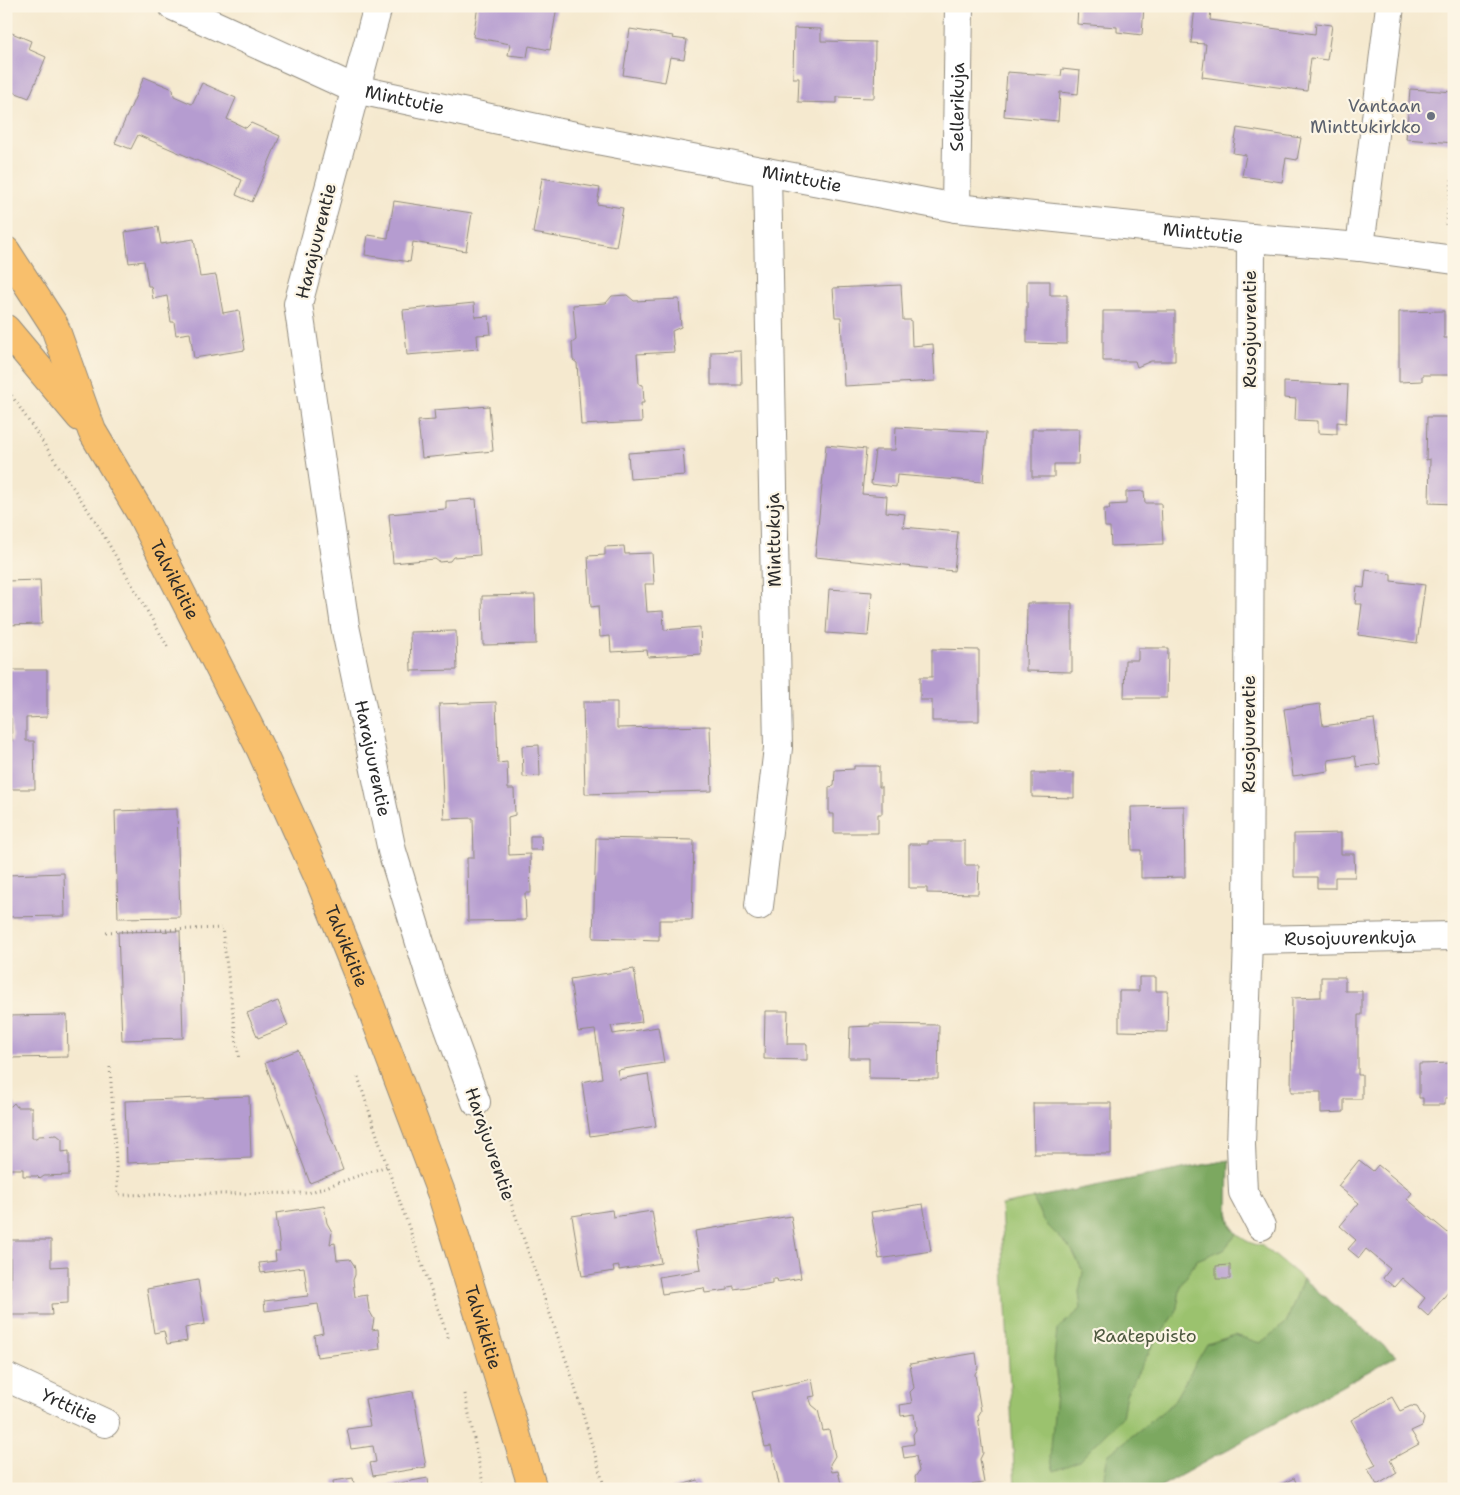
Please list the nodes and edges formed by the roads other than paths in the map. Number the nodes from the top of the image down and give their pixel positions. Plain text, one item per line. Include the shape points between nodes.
1 (173, 6) edge
2 (378, 6) edge
3 (959, 6) edge
4 (1390, 6) edge
5 (356, 89) junction
6 (767, 172) junction
7 (956, 208) junction
8 (1251, 238) junction
9 (1360, 247) junction
10 (6, 251) edge
11 (1448, 259) edge
12 (6, 329) edge
13 (92, 431) junction
14 (759, 906) dead end
15 (1454, 936) edge
16 (1248, 940) junction
17 (476, 1102) road end
18 (1261, 1226) dead end
19 (6, 1377) edge
20 (104, 1423) dead end
21 (533, 1489) edge

1 - 5 street, Minttutie
2 - 5 street, Harajuurentie
3 - 7 street, Sellerikuja
4 - 9 street
5 - 6 street, Minttutie via 555,132
5 - 17 street, Harajuurentie via 298,304 345,626 392,851 432,982
6 - 7 street, Minttutie
6 - 14 street, Minttukuja via 778,748
7 - 8 street, Minttutie
8 - 9 street, Minttutie
8 - 16 street, Rusojuurentie
9 - 11 street, Minttutie
10 - 13 main road, Talvikkitie via 54,325
12 - 13 main road, Talvikkitie
13 - 21 main road, Talvikkitie via 141,514 261,750 323,890 442,1195
15 - 16 street, Rusojuurenkuja
16 - 18 street, Rusojuurentie via 1241,1145 1243,1192
19 - 20 street, Yrttitie

